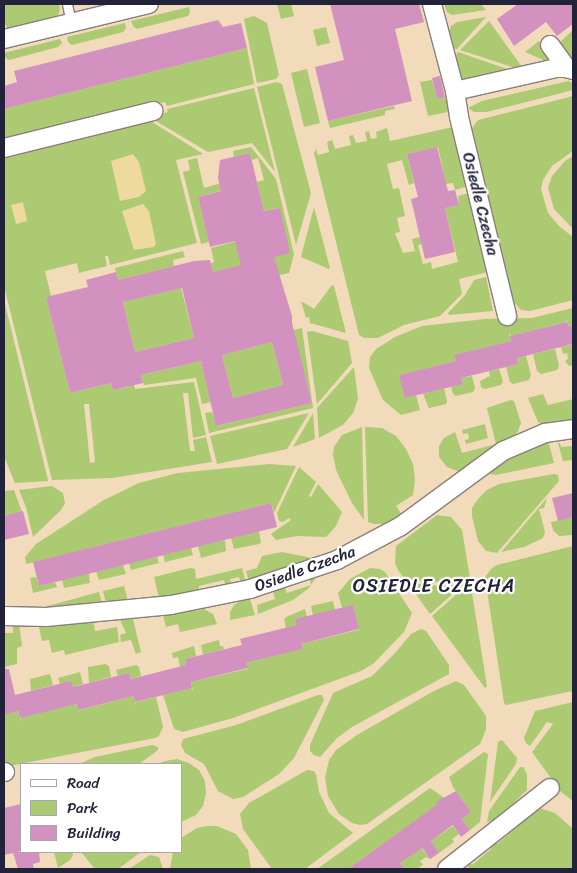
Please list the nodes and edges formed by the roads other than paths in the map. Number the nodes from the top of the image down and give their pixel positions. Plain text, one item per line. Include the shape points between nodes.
1 (67, 4) edge
2 (149, 4) edge
3 (432, 4) edge
4 (71, 23) junction
5 (4, 40) edge
6 (550, 44) dead end
7 (570, 69) edge
8 (455, 91) junction
9 (154, 111) dead end
10 (4, 148) edge
11 (507, 316) dead end
12 (573, 429) edge
13 (4, 616) edge
14 (550, 788) dead end
15 (447, 869) edge

1 - 4 lane
2 - 4 street
3 - 8 street, Osiedle Czecha
4 - 5 street
6 - 7 street
7 - 8 street via 556,68
8 - 11 street, Osiedle Czecha
9 - 10 street
12 - 13 street, Osiedle Czecha via 545,433 503,451 401,526 337,560 250,589 171,605 46,617
14 - 15 street

